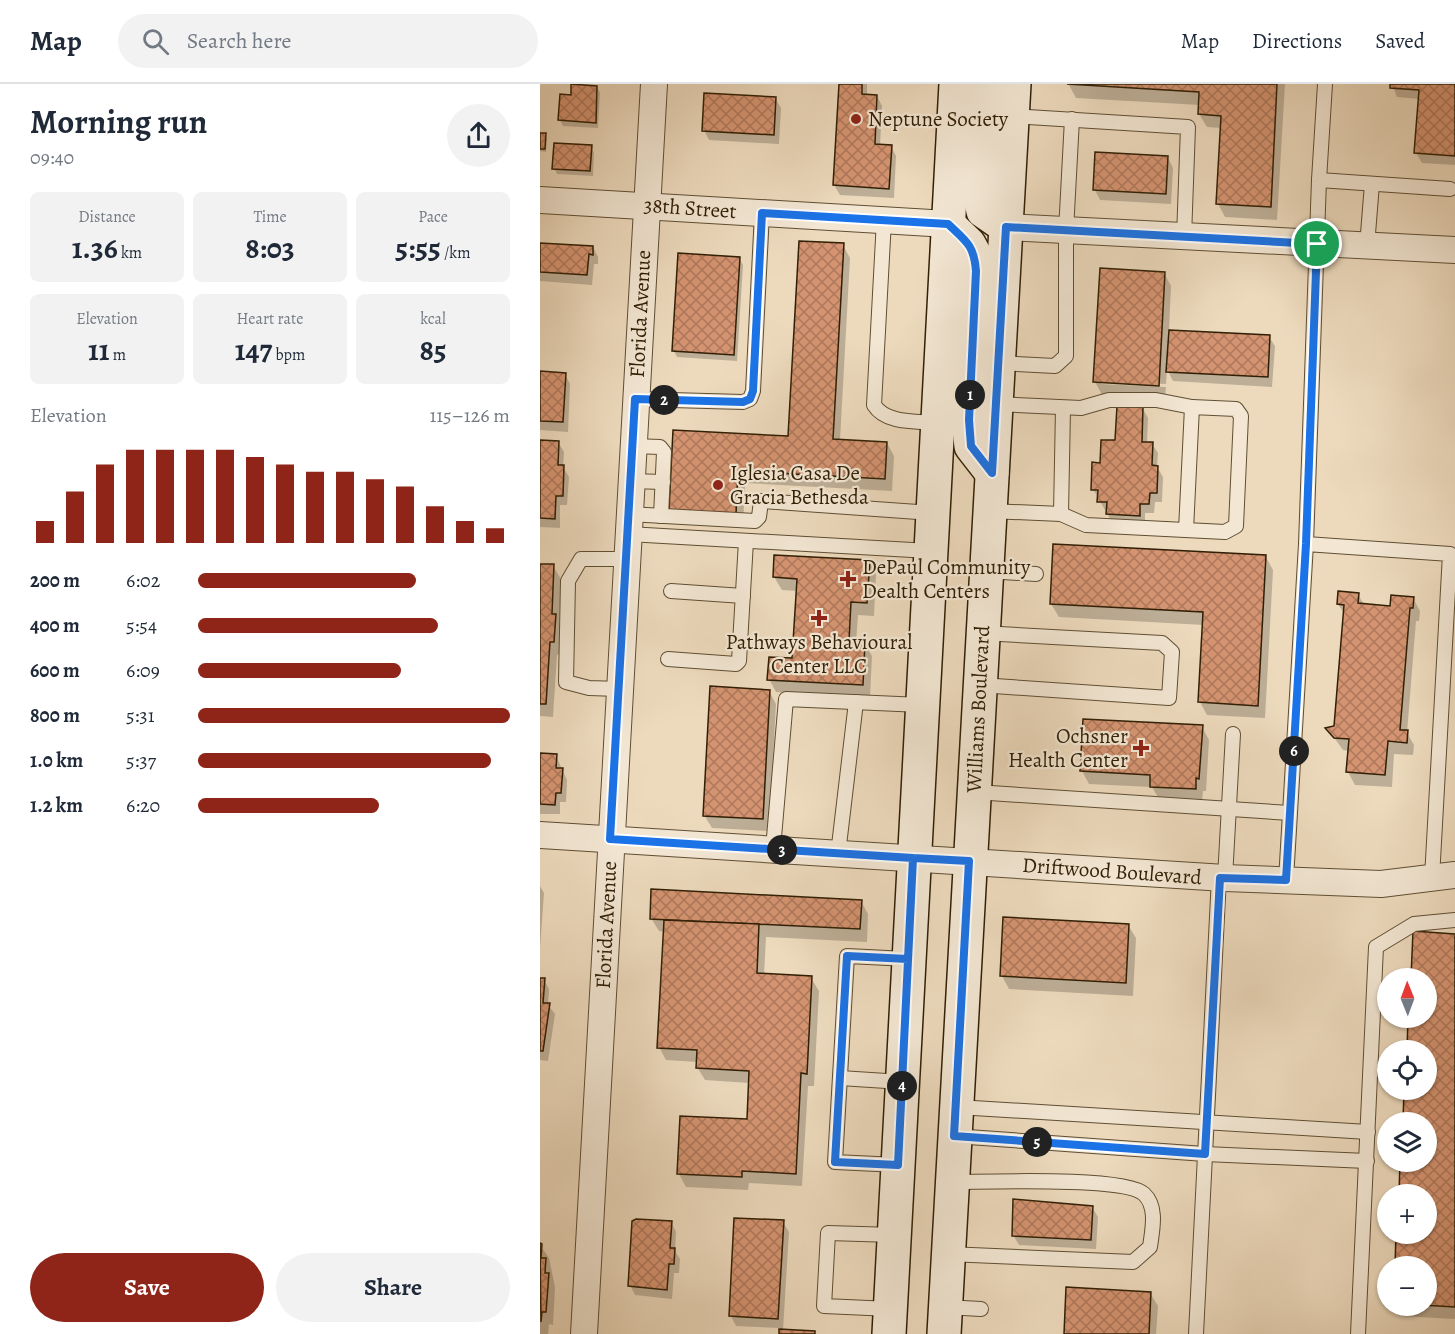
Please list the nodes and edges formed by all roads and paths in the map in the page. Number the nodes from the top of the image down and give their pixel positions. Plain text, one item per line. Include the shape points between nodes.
1 (654, 84) edge
2 (956, 84) edge
3 (986, 84) edge
4 (1325, 84) edge
5 (1013, 100) edge
6 (1072, 119) junction
7 (1319, 180) junction
8 (1372, 184) junction
9 (1450, 189) dead end
10 (540, 200) edge
11 (646, 206) junction
12 (762, 213) junction
13 (884, 220) junction
14 (948, 224) junction
15 (1006, 227) junction
16 (1066, 231) junction
17 (1184, 237) junction
18 (1317, 244) junction
19 (1367, 246) junction
20 (1455, 250) edge
21 (998, 363) junction
22 (635, 399) junction
23 (996, 404) junction
24 (1192, 407) junction
25 (1063, 408) junction
26 (937, 423) junction
27 (633, 446) junction
28 (992, 473) junction
29 (631, 481) junction
30 (663, 482) junction
31 (990, 511) junction
32 (932, 513) junction
33 (1061, 514) junction
34 (661, 516) junction
35 (1186, 530) junction
36 (628, 536) junction
37 (746, 541) junction
38 (1306, 544) junction
39 (930, 551) junction
40 (986, 571) junction
41 (1036, 574) dead end
42 (671, 591) dead end
43 (743, 596) junction
44 (982, 633) junction
45 (668, 659) dead end
46 (980, 685) junction
47 (619, 689) junction
48 (856, 702) junction
49 (921, 705) junction
50 (1233, 734) dead end
51 (974, 792) junction
52 (1229, 809) junction
53 (1290, 813) junction
54 (540, 835) edge
55 (610, 839) junction
56 (773, 849) junction
57 (838, 854) junction
58 (913, 858) junction
59 (969, 861) junction
60 (1444, 877) edge
61 (1222, 878) junction
62 (1286, 880) junction
63 (1455, 920) edge
64 (908, 959) junction
65 (840, 1078) junction
66 (902, 1082) junction
67 (955, 1121) junction
68 (1207, 1123) junction
69 (1368, 1132) junction
70 (1205, 1154) junction
71 (1367, 1161) junction
72 (898, 1165) junction
73 (952, 1182) junction
74 (894, 1234) junction
75 (948, 1254) junction
76 (981, 1309) dead end
77 (944, 1320) edge
78 (891, 1322) edge
79 (584, 1334) edge
80 (1196, 1334) edge
81 (1358, 1334) edge

1 - 11 street, Florida Avenue
2 - 14 main road
3 - 15 main road via 980,197 983,211
4 - 7 lane
5 - 6 lane
5 - 15 main road, Williams Boulevard
6 - 16 lane
6 - 17 lane via 1188,127
7 - 8 lane
7 - 18 lane
8 - 9 lane
8 - 19 lane
10 - 11 street, 38th Street
11 - 12 street, 38th Street
11 - 22 street, Florida Avenue
12 - 13 street, 38th Street
12 - 22 lane via 750,399
13 - 14 street, 38th Street
13 - 26 lane via 874,405 889,418
14 - 26 main road
14 - 28 main road via 975,255 971,446
15 - 16 street
15 - 21 main road, Williams Boulevard
16 - 17 street
16 - 21 lane via 1066,356 1055,366
17 - 18 street
18 - 19 street
18 - 38 lane
19 - 20 street
21 - 23 main road, Williams Boulevard
22 - 27 street, Florida Avenue
23 - 25 lane
23 - 28 main road, Williams Boulevard
24 - 25 lane via 1156,400 1109,400 1081,408
24 - 35 lane
24 - 35 lane via 1236,409 1241,428 1236,526 1225,532
25 - 33 lane
26 - 32 main road
27 - 29 street, Florida Avenue
27 - 30 lane via 660,447 664,452
28 - 31 main road, Williams Boulevard
29 - 30 lane
29 - 36 street, Florida Avenue
30 - 34 lane
31 - 33 lane
31 - 40 main road, Williams Boulevard
32 - 34 lane via 761,501 755,521
32 - 39 main road
33 - 35 lane via 1086,525
34 - 36 lane
36 - 37 lane
36 - 47 street, Florida Avenue
36 - 47 lane via 581,559 568,581 566,682
37 - 39 lane
37 - 43 lane
38 - 53 lane
38 - 60 lane via 1450,554
39 - 49 main road
40 - 41 lane
40 - 44 main road, Williams Boulevard
42 - 43 lane
43 - 45 lane via 736,664
44 - 46 main road, Williams Boulevard
44 - 46 lane via 1162,643 1172,652 1169,698
46 - 51 main road, Williams Boulevard
47 - 55 street, Florida Avenue
48 - 49 lane
48 - 56 lane via 786,699
48 - 57 lane
49 - 58 main road
50 - 52 lane
51 - 52 lane
51 - 59 main road, Williams Boulevard
52 - 53 lane
52 - 61 lane
53 - 62 lane
54 - 55 street, Driftwood Boulevard
55 - 56 street, Driftwood Boulevard
55 - 79 street, Florida Avenue
56 - 57 street, Driftwood Boulevard
57 - 58 street, Driftwood Boulevard
58 - 59 street, Driftwood Boulevard
58 - 64 main road
59 - 61 street, Driftwood Boulevard
59 - 67 main road, Williams Boulevard
60 - 62 street, Driftwood Boulevard via 1381,884
61 - 62 street, Driftwood Boulevard
61 - 68 lane
63 - 69 lane via 1414,924 1376,947
64 - 65 lane via 847,956
64 - 66 main road
65 - 66 lane
65 - 72 lane via 835,1162
66 - 72 main road
67 - 68 lane
67 - 70 lane
67 - 73 main road, Williams Boulevard
68 - 69 lane
68 - 70 lane
69 - 71 lane
70 - 71 lane
70 - 80 lane
71 - 81 lane
72 - 74 main road
73 - 75 main road, Williams Boulevard
73 - 75 lane via 1104,1183 1134,1188 1146,1195 1154,1216 1150,1247 1133,1262
74 - 78 main road
74 - 78 lane via 828,1233 824,1306
75 - 77 main road, Williams Boulevard
76 - 77 lane

